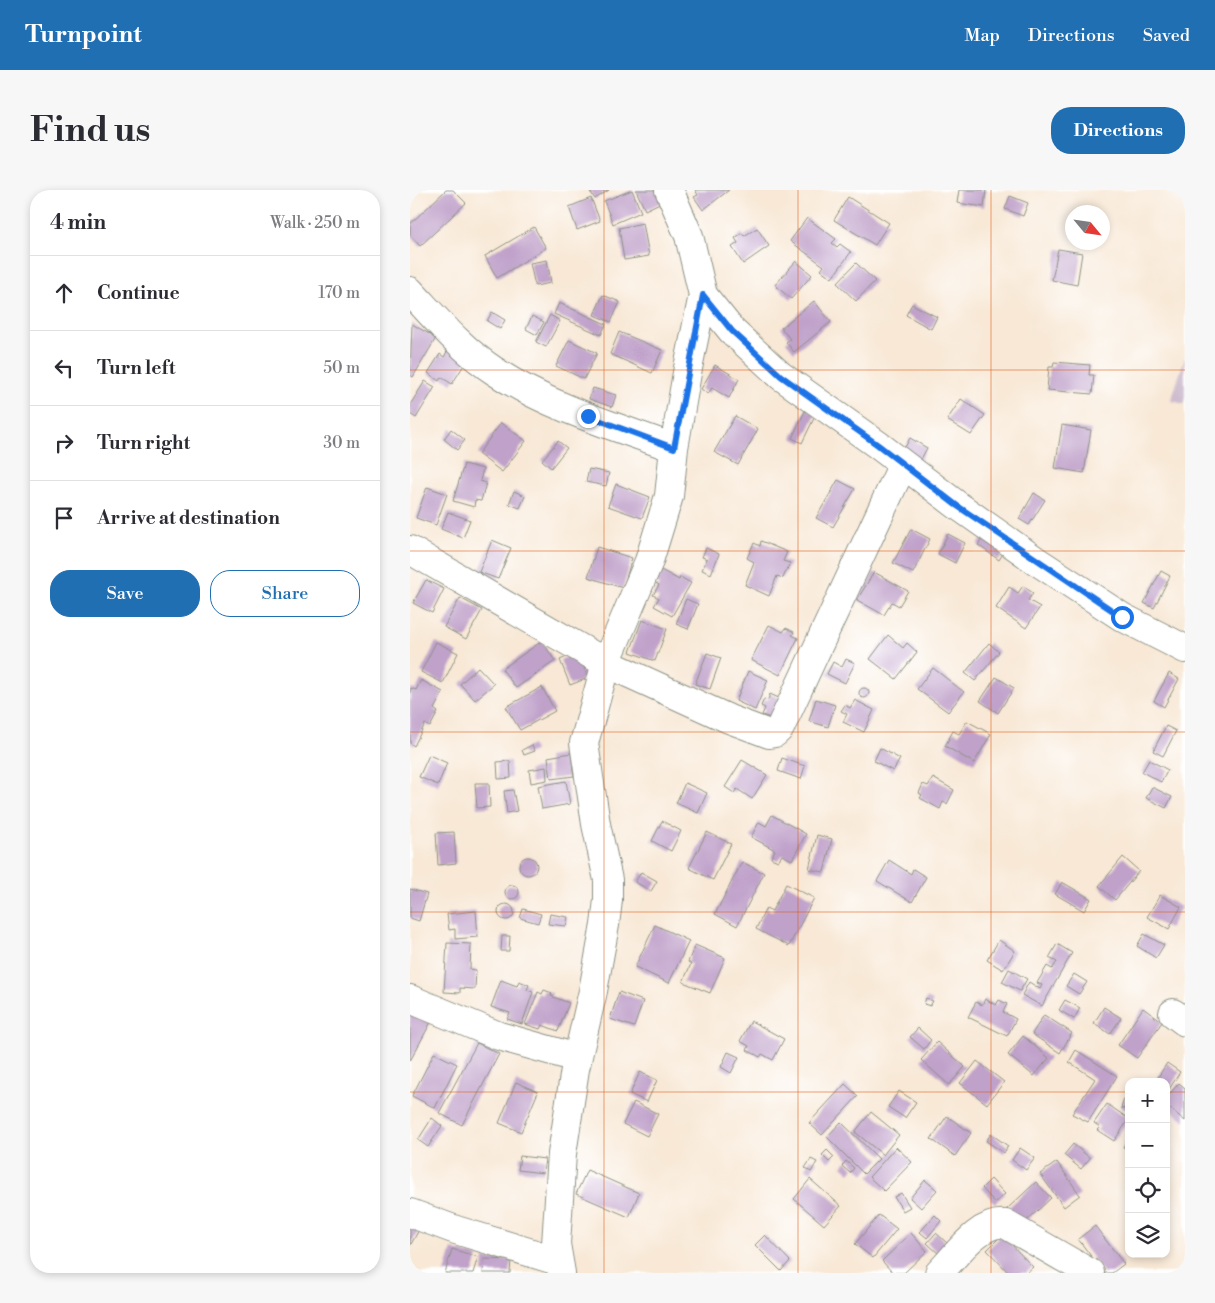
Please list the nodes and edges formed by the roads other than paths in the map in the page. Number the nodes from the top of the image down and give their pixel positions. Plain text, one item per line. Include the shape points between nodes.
1 (669, 190) edge
2 (410, 291) edge
3 (703, 295) junction
4 (674, 448) junction
5 (903, 464) junction
6 (410, 550) edge
7 (1185, 649) edge
8 (606, 663) junction
9 (410, 999) edge
10 (578, 1058) junction
11 (410, 1213) edge
12 (559, 1267) edge
13 (939, 1273) edge
14 (1090, 1273) edge

1 - 3 street via 689,236
2 - 4 street via 470,353 496,373 544,398
3 - 4 street
3 - 5 street via 732,331 781,376
4 - 8 street via 669,496 649,561
5 - 7 street via 964,511 1122,617
5 - 8 street via 775,733 769,734 729,719
6 - 8 street
8 - 10 street via 584,743 608,880 608,900
9 - 10 street via 499,1036
10 - 12 street via 562,1154 556,1244
11 - 12 street
13 - 14 street via 974,1237 997,1223 1005,1224

